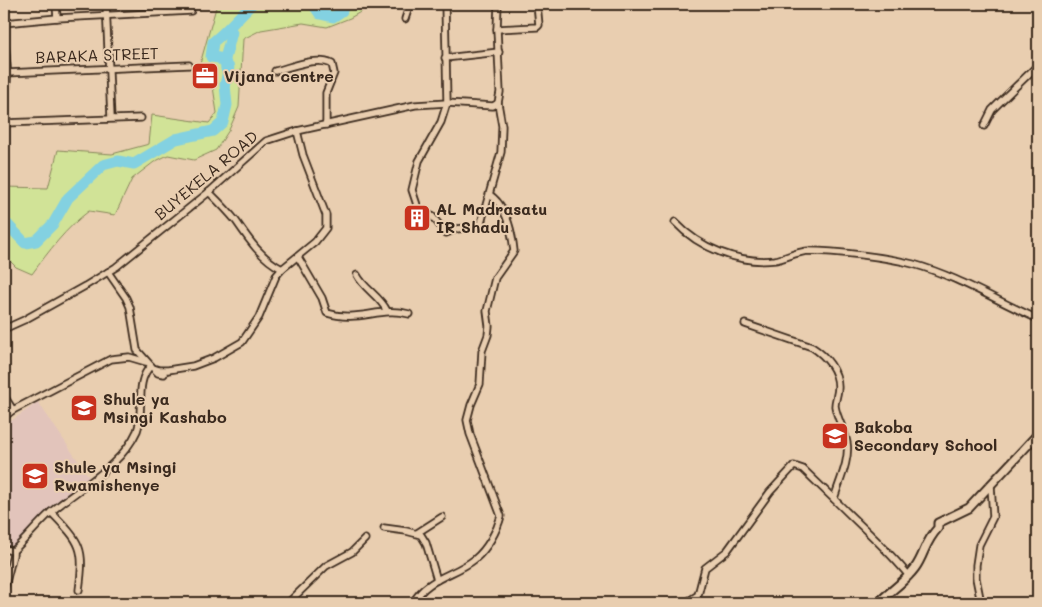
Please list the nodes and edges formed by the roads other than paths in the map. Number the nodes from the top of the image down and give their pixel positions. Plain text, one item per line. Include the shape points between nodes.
1 (56, 4) edge
2 (106, 4) edge
3 (410, 4) edge
4 (446, 4) edge
5 (498, 4) edge
6 (538, 4) edge
7 (191, 11) dead end
8 (107, 15) junction
9 (57, 18) junction
10 (405, 19) dead end
11 (4, 23) edge
12 (497, 29) junction
13 (4, 49) edge
14 (499, 52) junction
15 (445, 58) junction
16 (4, 61) edge
17 (189, 65) dead end
18 (1038, 65) edge
19 (109, 68) junction
20 (275, 71) dead end
21 (6, 73) junction
22 (447, 103) junction
23 (498, 103) junction
24 (4, 108) edge
25 (111, 118) junction
26 (142, 118) dead end
27 (4, 123) edge
28 (326, 125) junction
29 (984, 126) dead end
30 (297, 131) junction
31 (209, 192) junction
32 (490, 195) junction
33 (675, 222) dead end
34 (298, 257) junction
35 (282, 269) junction
36 (108, 272) junction
37 (357, 274) dead end
38 (387, 311) junction
39 (409, 314) dead end
40 (1038, 319) edge
41 (745, 324) dead end
42 (4, 329) edge
43 (151, 365) junction
44 (164, 374) dead end
45 (4, 396) edge
46 (13, 410) junction
47 (4, 417) edge
48 (1038, 434) edge
49 (991, 485) junction
50 (834, 499) junction
51 (52, 512) junction
52 (442, 517) dead end
53 (384, 528) dead end
54 (417, 533) junction
55 (365, 539) dead end
56 (4, 550) edge
57 (13, 552) junction
58 (909, 576) junction
59 (437, 580) junction
60 (4, 590) edge
61 (79, 590) dead end
62 (288, 603) edge
63 (413, 603) edge
64 (657, 603) edge
65 (878, 603) edge
66 (981, 603) edge

1 - 9 street
2 - 8 street
3 - 10 street
4 - 15 street
5 - 12 street
6 - 12 street via 537,27
7 - 8 street
8 - 9 street
8 - 19 street
9 - 11 street
12 - 14 street
13 - 16 main road
14 - 15 street
14 - 23 street
15 - 22 street
16 - 21 main road
17 - 19 street, BARAKA STREET
18 - 29 street via 992,110
19 - 21 street, BARAKA STREET
19 - 25 street
20 - 28 street via 312,62 332,64 334,73 326,93
21 - 24 main road
22 - 23 street, BUYEKELA ROAD via 484,107
22 - 28 street, BUYEKELA ROAD via 415,105
22 - 32 street via 441,122 419,161 412,190 418,208 432,216 447,233 478,226
23 - 32 street via 502,126 501,152
25 - 26 street
25 - 27 street
28 - 30 street, BUYEKELA ROAD
30 - 31 street, BUYEKELA ROAD via 266,142
30 - 34 street via 302,155 326,215 326,228 322,235
31 - 35 street via 255,248
31 - 36 street, BUYEKELA ROAD
32 - 59 street via 503,209 514,251 495,278 487,311 489,326 482,351 480,384 467,420 501,516 478,556
33 - 40 street via 697,241 745,259 775,260 806,251 913,264
34 - 35 street
34 - 38 street via 327,313 350,317
35 - 43 street via 268,292 259,317 242,342 193,366 158,370
36 - 42 street, BUYEKELA ROAD
36 - 43 street via 130,307 137,350
37 - 38 street
38 - 39 street
41 - 50 street via 812,347 833,368 838,387 836,409 848,445
43 - 44 street via 158,373
43 - 46 street via 129,357 111,360
43 - 51 street via 143,375 139,423 132,440 102,474
45 - 46 street
46 - 47 street
48 - 49 street
49 - 58 street via 969,508 938,523
49 - 66 street via 993,516 979,545 976,565
50 - 58 street via 883,545
50 - 64 street via 803,469 794,466 770,492 727,551 706,566 698,595 687,602
51 - 57 street
51 - 61 street via 71,532 78,546 82,558
52 - 54 street
53 - 54 street
54 - 59 street via 424,539
55 - 62 street via 352,552 326,566
56 - 57 street
57 - 60 street
58 - 65 street
59 - 63 street via 425,587

